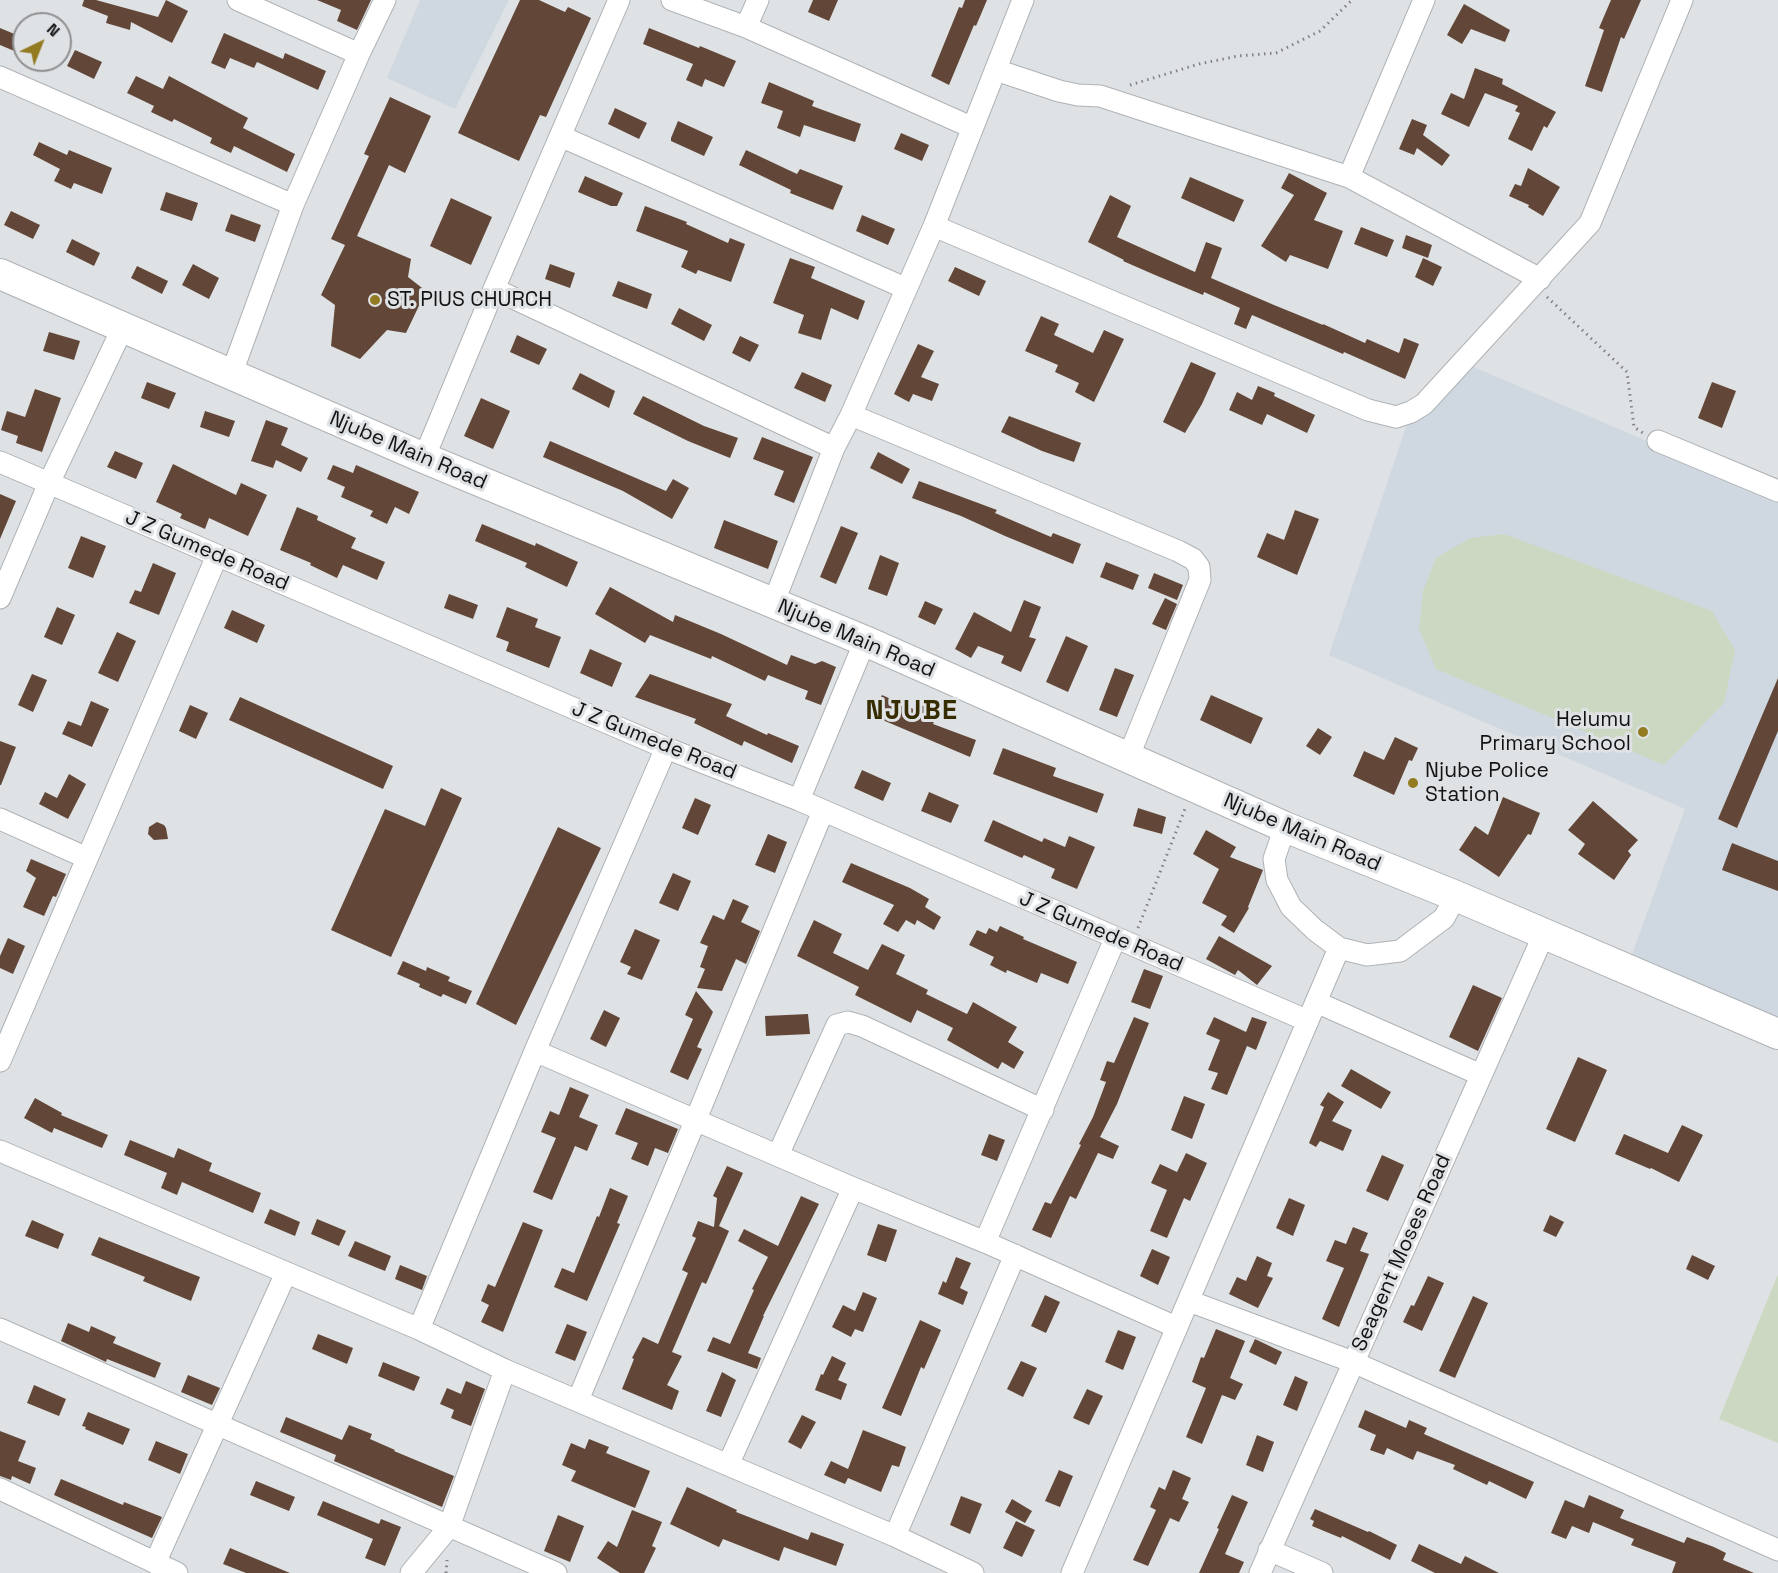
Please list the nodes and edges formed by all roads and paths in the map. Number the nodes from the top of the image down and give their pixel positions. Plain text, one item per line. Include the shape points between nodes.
1 (238, 0) edge
2 (385, 0) edge
3 (619, 0) edge
4 (672, 0) edge
5 (758, 0) edge
6 (1023, 0) edge
7 (1352, 0) edge
8 (1424, 0) edge
9 (1683, 0) edge
10 (746, 27) junction
11 (358, 54) junction
12 (996, 70) junction
13 (0, 77) edge
14 (1100, 96) junction
15 (971, 127) junction
16 (560, 136) junction
17 (1349, 177) junction
18 (293, 205) junction
19 (934, 226) junction
20 (0, 274) edge
21 (1537, 282) junction
22 (905, 288) junction
23 (494, 289) junction
24 (123, 327) junction
25 (231, 375) junction
26 (851, 415) junction
27 (1658, 441) joint
28 (834, 448) junction
29 (424, 458) junction
30 (0, 462) edge
31 (49, 483) junction
32 (1778, 491) edge
33 (217, 556) junction
34 (0, 598) edge
35 (773, 604) junction
36 (865, 641) junction
37 (666, 748) junction
38 (1128, 758) junction
39 (1194, 788) junction
40 (799, 800) junction
41 (823, 811) junction
42 (0, 819) edge
43 (1286, 827) junction
44 (87, 858) junction
45 (1456, 896) junction
46 (1544, 934) junction
47 (1123, 942) junction
48 (1339, 948) junction
49 (1316, 1002) junction
50 (1308, 1022) junction
51 (1778, 1034) edge
52 (535, 1051) junction
53 (0, 1061) edge
54 (1481, 1075) junction
55 (1043, 1110) junction
56 (696, 1119) junction
57 (0, 1151) edge
58 (778, 1155) junction
59 (853, 1188) junction
60 (985, 1242) junction
61 (1015, 1255) junction
62 (286, 1273) junction
63 (1189, 1301) junction
64 (1176, 1327) junction
65 (0, 1329) edge
66 (419, 1329) junction
67 (1353, 1362) junction
68 (505, 1370) junction
69 (578, 1400) junction
70 (217, 1424) junction
71 (728, 1465) junction
72 (0, 1489) edge
73 (449, 1527) junction
74 (895, 1536) junction
75 (1778, 1550) edge
76 (1269, 1551) junction
77 (155, 1563) junction
78 (177, 1573) edge
79 (411, 1573) edge
80 (556, 1573) edge
81 (973, 1573) edge
82 (1071, 1573) edge
83 (1260, 1573) edge
84 (1322, 1573) edge

1 - 11 street
2 - 11 street
3 - 16 street
4 - 10 street
5 - 10 street
6 - 12 street
7 - 14 path via 1320,31 1276,53 1199,64
8 - 17 street
9 - 21 street via 1590,223
10 - 15 street
11 - 18 street
12 - 14 street via 1059,91
12 - 15 street
13 - 18 street
14 - 17 street
15 - 19 street
16 - 22 street
16 - 23 street
17 - 21 street
18 - 25 street
19 - 21 street via 1368,410 1396,417 1425,404
19 - 22 street
20 - 24 street, Njube Main Road
21 - 27 path via 1627,372 1634,428
22 - 26 street
23 - 28 street
23 - 29 street
24 - 25 street, Njube Main Road
24 - 31 street
25 - 29 street, Njube Main Road
26 - 28 street
26 - 38 street via 1178,551 1199,567 1200,580
27 - 32 street
28 - 35 street
29 - 35 street, Njube Main Road
30 - 31 street, J Z Gumede Road
31 - 33 street, J Z Gumede Road
31 - 34 street
33 - 37 street, J Z Gumede Road
33 - 44 street
35 - 36 street, Njube Main Road
36 - 38 street, Njube Main Road
36 - 40 street
37 - 40 street, J Z Gumede Road
37 - 52 street
38 - 39 street, Njube Main Road
39 - 43 street, Njube Main Road
39 - 47 path
40 - 41 street, J Z Gumede Road
41 - 47 street, J Z Gumede Road
41 - 56 street
42 - 44 street
43 - 45 street, Njube Main Road
43 - 48 street via 1274,859 1276,880 1292,907
44 - 53 street
45 - 46 street, Njube Main Road
45 - 48 street via 1444,918 1400,951 1367,955
46 - 51 street, Njube Main Road
46 - 54 street, Seagent Moses Road
47 - 50 street, J Z Gumede Road
47 - 55 street
48 - 49 street
49 - 50 street
49 - 54 street
50 - 63 street
52 - 56 street
52 - 66 street
54 - 67 street, Seagent Moses Road
55 - 58 street via 848,1022 837,1025
55 - 60 street
56 - 58 street
56 - 69 street
57 - 62 street
58 - 59 street
59 - 60 street
59 - 71 street
60 - 61 street
61 - 64 street
61 - 74 street
62 - 66 street
62 - 70 street
63 - 64 street
63 - 67 street
64 - 82 street
65 - 70 street
66 - 68 street
67 - 75 street
67 - 76 street, Seagent Moses Road
68 - 69 street
68 - 73 street
69 - 71 street
70 - 73 street
70 - 77 street
71 - 74 street
72 - 77 street
73 - 79 street
73 - 80 street
74 - 81 street
76 - 83 street, Seagent Moses Road
76 - 84 street
77 - 78 street

